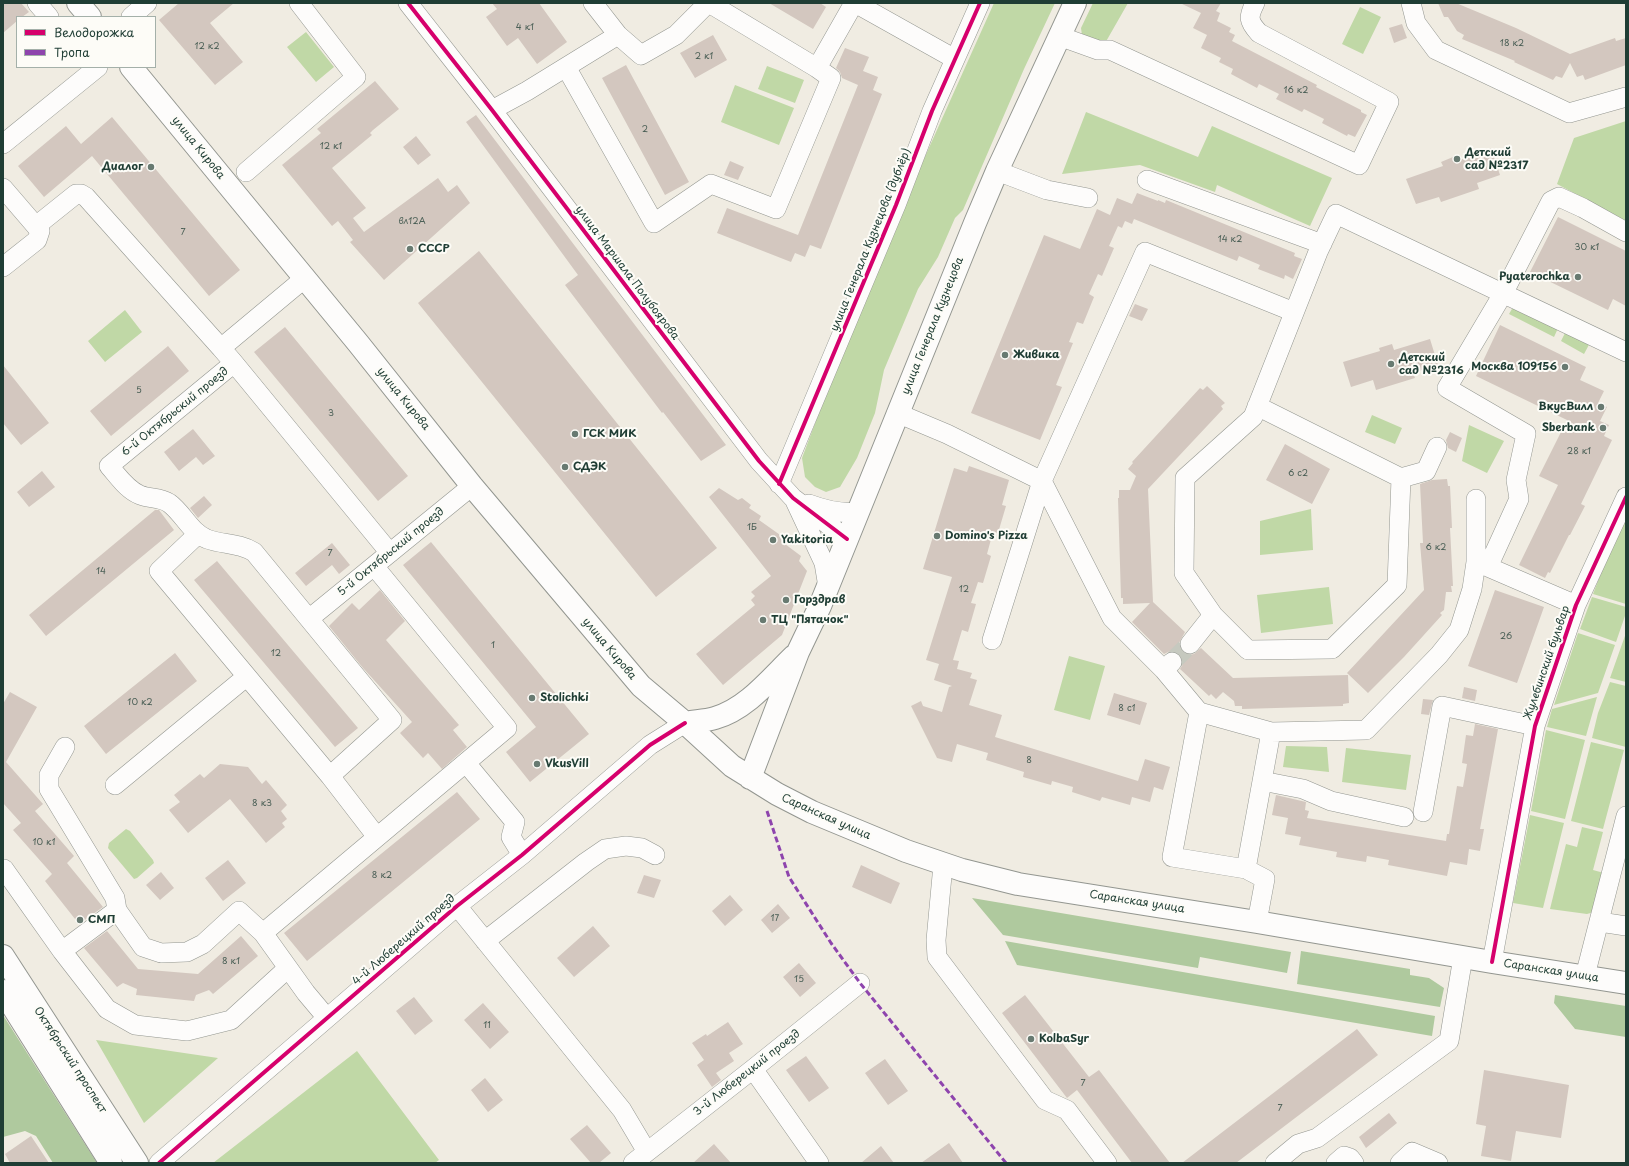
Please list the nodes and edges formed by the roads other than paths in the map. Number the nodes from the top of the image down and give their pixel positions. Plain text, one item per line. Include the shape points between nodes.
1 (38, 3) edge
2 (78, 3) edge
3 (146, 3) edge
4 (299, 3) edge
5 (408, 3) edge
6 (593, 3) edge
7 (709, 3) edge
8 (854, 3) edge
9 (1075, 3) edge
10 (1255, 3) edge
11 (1411, 3) edge
12 (973, 6) edge
13 (48, 16) edge
14 (89, 16) edge
15 (132, 16) edge
16 (618, 35) junction
17 (1059, 36) junction
18 (955, 59) junction
19 (566, 67) junction
20 (132, 68) edge
21 (817, 68) junction
22 (93, 69) edge
23 (1626, 97) edge
24 (492, 110) junction
25 (3, 144) edge
26 (996, 171) junction
27 (246, 172) dead end
28 (1147, 180) dead end
29 (3, 188) edge
30 (1088, 198) dead end
31 (36, 226) junction
32 (1626, 232) edge
33 (1322, 244) junction
34 (3, 267) edge
35 (305, 278) junction
36 (1504, 292) junction
37 (1294, 312) junction
38 (221, 348) junction
39 (1626, 352) edge
40 (234, 363) junction
41 (1257, 406) junction
42 (897, 413) junction
43 (1437, 446) dead end
44 (1402, 478) junction
45 (1042, 481) junction
46 (778, 484) junction
47 (472, 486) junction
48 (1626, 497) edge
49 (793, 498) junction
50 (1476, 499) dead end
51 (858, 512) junction
52 (198, 534) junction
53 (847, 539) junction
54 (390, 553) junction
55 (1482, 565) junction
56 (374, 566) junction
57 (828, 587) junction
58 (1576, 605) junction
59 (1213, 615) junction
60 (310, 618) junction
61 (992, 640) dead end
62 (1190, 644) tunnel mouth
63 (798, 652) junction
64 (246, 676) junction
65 (1199, 712) junction
66 (684, 722) junction
67 (1535, 726) junction
68 (1271, 732) junction
69 (65, 748) dead end
70 (466, 763) junction
71 (330, 776) junction
72 (750, 778) junction
73 (1262, 781) junction
74 (115, 785) dead end
75 (1423, 812) dead end
76 (1626, 816) edge
77 (1404, 817) dead end
78 (377, 836) junction
79 (522, 855) junction
80 (655, 856) dead end
81 (943, 864) junction
82 (4, 869) edge
83 (1246, 869) junction
84 (457, 906) junction
85 (117, 910) junction
86 (1257, 922) junction
87 (1600, 922) junction
88 (1626, 926) edge
89 (263, 933) junction
90 (485, 941) junction
91 (62, 951) junction
92 (3, 956) edge
93 (1463, 957) junction
94 (1492, 962) junction
95 (288, 968) junction
96 (1586, 976) junction
97 (860, 983) dead end
98 (1626, 983) edge
99 (3, 990) edge
100 (327, 1018) junction
101 (753, 1069) junction
102 (640, 1157) edge
103 (111, 1163) edge
104 (137, 1163) edge
105 (159, 1163) edge
106 (819, 1163) edge
107 (1107, 1163) edge
108 (1274, 1163) edge
109 (1336, 1163) edge
110 (1354, 1163) edge
111 (1400, 1163) edge
112 (1438, 1163) edge

1 - 13 street
2 - 14 main road
3 - 15 street
4 - 27 street via 356,77
5 - 24 street, улица Маршала Полубоярова
6 - 16 street
7 - 16 street via 676,34 641,56
7 - 21 street
8 - 18 street
8 - 21 street
9 - 17 main road, улица Генерала Кузнецова
10 - 17 street via 1250,14 1251,23 1259,33 1389,102 1359,165 1110,50 1098,50
11 - 23 street via 1416,23 1436,50 1569,113
12 - 18 street, улица Генерала Кузнецова (дублёр)
16 - 19 street
17 - 26 main road, улица Генерала Кузнецова
18 - 46 street, улица Генерала Кузнецова (дублёр)
19 - 21 street via 654,223 711,184 776,209 831,78
19 - 24 street
20 - 35 main road, улица Кирова
22 - 25 street
24 - 46 street, улица Маршала Полубоярова
26 - 30 street via 1047,190
26 - 42 main road, улица Генерала Кузнецова
28 - 33 street
29 - 31 street
31 - 34 street via 40,231 37,240
31 - 38 street, 6-й Октябрьский проезд via 76,194 86,197
32 - 36 street via 1559,197 1551,201
33 - 36 street via 1336,214
33 - 37 street
35 - 38 street
35 - 47 main road, улица Кирова
36 - 39 street
36 - 55 street via 1447,388 1526,434 1516,480 1519,499
37 - 41 street
37 - 45 street via 1145,252
38 - 40 street, 6-й Октябрьский проезд
40 - 52 street, 6-й Октябрьский проезд via 108,466 133,492 141,496 161,498 170,504
40 - 54 street
41 - 44 street
41 - 59 street via 1253,417 1185,478 1184,574
42 - 45 street via 947,434
42 - 51 main road, улица Генерала Кузнецова
43 - 44 street via 1426,471
44 - 59 street via 1397,585 1332,649 1248,650
45 - 61 street
45 - 65 street via 1112,618 1168,666
46 - 49 street, улица Маршала Полубоярова
47 - 54 street, 5-й Октябрьский проезд
47 - 66 main road, улица Кирова via 641,686
48 - 58 street, Жулебинский бульвар
49 - 51 street via 831,512
49 - 53 street, улица Маршала Полубоярова
49 - 57 street via 824,563
50 - 55 street
51 - 53 main road, улица Генерала Кузнецова
52 - 60 street via 208,539 244,546 254,552
52 - 64 street via 159,572
53 - 57 main road, улица Генерала Кузнецова
54 - 56 street, 5-й Октябрьский проезд
55 - 58 street
55 - 68 street via 1459,630 1439,655 1366,730
56 - 60 street, 5-й Октябрьский проезд
56 - 70 street via 508,728
57 - 63 main road, улица Генерала Кузнецова
58 - 67 street, Жулебинский бульвар
59 - 62 street
60 - 71 street via 392,720
63 - 66 main road, улица Генерала Кузнецова via 742,703 715,718
63 - 72 main road, улица Генерала Кузнецова
64 - 71 street
64 - 74 street
65 - 68 street
65 - 83 street via 1172,858 1195,857 1225,862
66 - 72 main road, Саранская улица via 732,766
66 - 79 street, 4-й Люберецкий проезд via 650,744
67 - 75 street via 1442,706
67 - 94 street, Жулебинский бульвар
68 - 73 street
69 - 85 street via 49,775 49,789 115,898
70 - 78 street
70 - 79 street via 515,822 511,837
71 - 78 street
72 - 81 main road, Саранская улица via 812,812 906,852
73 - 77 street via 1304,789 1331,801
73 - 83 street
76 - 87 street
78 - 89 street
79 - 84 street, 4-й Люберецкий проезд
80 - 90 street via 642,848 626,846 604,849
81 - 86 main road, Саранская улица via 980,876 1018,884
81 - 107 street via 936,940 937,957 1045,1100 1067,1110
82 - 91 street
83 - 86 street via 1265,879
84 - 90 street
84 - 100 street, 4-й Люберецкий проезд
85 - 89 street via 143,948 162,953 187,952 203,944 239,911
85 - 91 street
86 - 93 main road, Саранская улица
87 - 88 street
87 - 96 street
89 - 95 street
90 - 102 street via 622,1110
91 - 95 street via 108,1009 135,1025 187,1031 231,1020
92 - 104 main road, Октябрьский проспект
93 - 94 main road, Саранская улица
93 - 108 street via 1449,1041 1317,1138 1298,1144
94 - 96 main road, Саранская улица
95 - 100 street
96 - 98 main road, Саранская улица
97 - 101 street, 3-й Люберецкий проезд
99 - 103 main road, Октябрьский проспект
100 - 105 street, 4-й Люберецкий проезд
101 - 102 street, 3-й Люберецкий проезд
101 - 106 street
109 - 110 street via 1344,1156
111 - 112 street via 1412,1152

